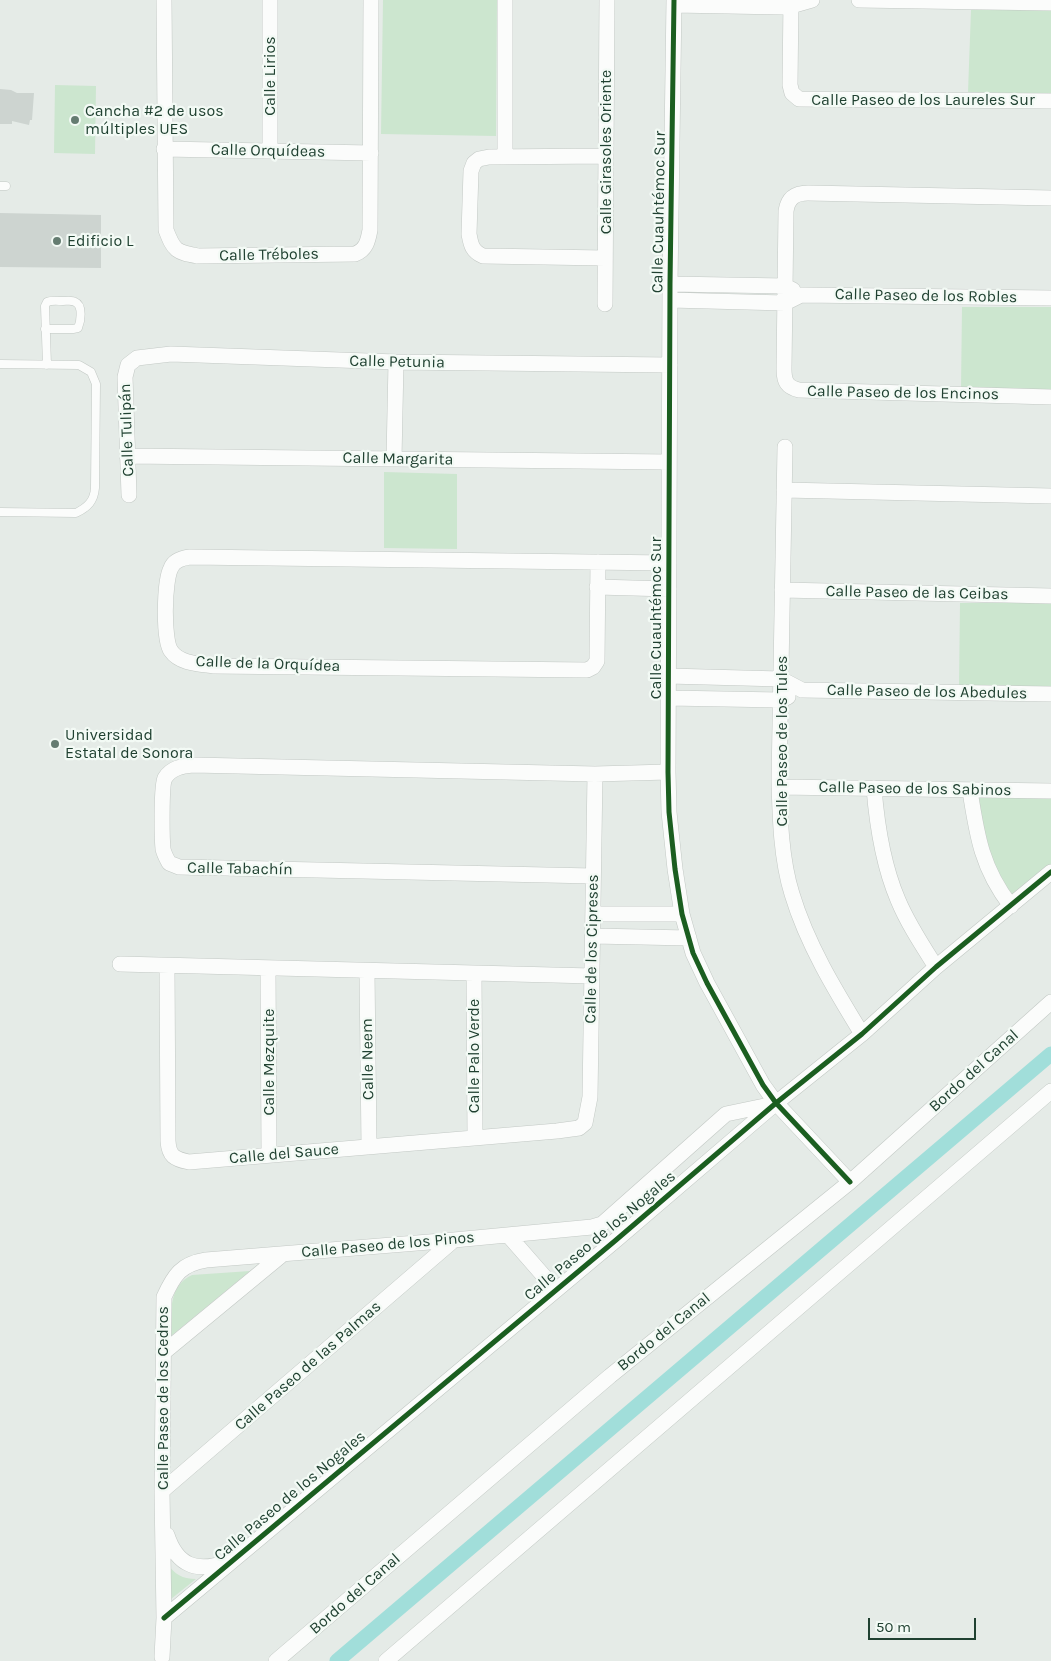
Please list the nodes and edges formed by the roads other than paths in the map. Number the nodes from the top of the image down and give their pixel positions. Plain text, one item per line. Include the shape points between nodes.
1 (164, 0) edge
2 (270, 0) edge
3 (371, 0) edge
4 (504, 0) edge
5 (607, 0) edge
6 (812, 0) edge
7 (859, 0) edge
8 (674, 3) edge
9 (791, 3) edge
10 (1051, 3) edge
11 (1051, 101) edge
12 (164, 149) junction
13 (270, 151) junction
14 (371, 153) junction
15 (505, 156) junction
16 (606, 156) junction
17 (1051, 198) edge
18 (605, 258) junction
19 (670, 284) junction
20 (785, 286) junction
21 (801, 295) junction
22 (1051, 298) edge
23 (670, 300) junction
24 (785, 303) junction
25 (605, 304) dead end
26 (45, 329) junction
27 (396, 362) junction
28 (0, 364) edge
29 (128, 364) joint
30 (47, 365) junction
31 (670, 365) junction
32 (1051, 398) edge
33 (785, 447) dead end
34 (127, 456) junction
35 (394, 459) junction
36 (669, 462) junction
37 (784, 490) junction
38 (129, 495) dead end
39 (1051, 496) edge
40 (0, 512) edge
41 (598, 562) junction
42 (669, 563) junction
43 (597, 587) junction
44 (669, 589) junction
45 (782, 590) junction
46 (1051, 596) edge
47 (668, 676) junction
48 (781, 679) junction
49 (802, 690) junction
50 (1051, 694) edge
51 (668, 698) junction
52 (780, 700) junction
53 (668, 772) junction
54 (595, 774) junction
55 (779, 787) junction
56 (874, 788) junction
57 (970, 791) junction
58 (1051, 792) edge
59 (1051, 872) edge
60 (593, 876) junction
61 (1010, 906) junction
62 (593, 914) junction
63 (682, 914) junction
64 (593, 936) junction
65 (689, 938) junction
66 (120, 964) dead end
67 (167, 966) junction
68 (936, 967) junction
69 (268, 968) junction
70 (367, 971) junction
71 (474, 974) junction
72 (592, 976) junction
73 (1051, 1002) edge
74 (862, 1034) junction
75 (1051, 1091) edge
76 (776, 1103) junction
77 (586, 1123) joint
78 (475, 1138) junction
79 (368, 1147) junction
80 (269, 1156) junction
81 (850, 1182) junction
82 (602, 1224) junction
83 (508, 1235) junction
84 (454, 1240) junction
85 (616, 1240) junction
86 (283, 1254) junction
87 (177, 1273) joint
88 (556, 1290) junction
89 (163, 1353) junction
90 (162, 1491) junction
91 (164, 1527) junction
92 (234, 1559) junction
93 (164, 1618) junction
94 (162, 1657) dead end
95 (276, 1661) edge
96 (386, 1661) edge

1 - 12 street, Calle Tréboles
2 - 13 street, Calle Lirios
3 - 14 street, Calle Tréboles
4 - 15 street
5 - 16 street, Calle Girasoles Oriente
6 - 9 street
7 - 10 street
8 - 9 street
8 - 19 street, Calle Cuauhtémoc Sur
9 - 11 street, Calle Paseo de los Laureles Sur via 790,85 795,97 807,100
12 - 13 street, Calle Orquídeas
12 - 14 street, Calle Tréboles via 166,230 176,251 198,256 362,252 370,230
13 - 14 street, Calle Orquídeas
15 - 16 street
15 - 18 street via 479,159 471,171 469,234 475,252 489,256
16 - 18 street, Calle Girasoles Oriente
17 - 20 street, Calle Paseo de los Encinos via 797,194 789,200 786,211
18 - 25 street, Calle Girasoles Oriente
19 - 20 street, Calle Paseo de los Robles
19 - 23 street, Calle Cuauhtémoc Sur
20 - 21 street, Calle Paseo de los Robles
20 - 24 street, Calle Paseo de los Encinos
21 - 22 street, Calle Paseo de los Robles
21 - 24 street, Calle Paseo de los Robles
23 - 24 street, Calle Paseo de los Robles
23 - 31 street, Calle Cuauhtémoc Sur
24 - 32 street, Calle Paseo de los Encinos via 784,378 791,388
26 - 26 lane via 78,328 78,303 47,302
26 - 30 lane
27 - 29 street, Calle Petunia via 171,354 136,358
27 - 31 street, Calle Petunia
27 - 35 street
28 - 30 lane
29 - 34 street, Calle Tulipán via 125,377
30 - 40 lane via 79,365 91,372 96,384 95,495 84,509 76,513
31 - 36 street, Calle Cuauhtémoc Sur
33 - 37 street, Calle Paseo de los Tules
34 - 35 street, Calle Margarita
34 - 38 street, Calle Tulipán
35 - 36 street, Calle Margarita
36 - 42 street, Calle Cuauhtémoc Sur
37 - 39 street
37 - 45 street, Calle Paseo de los Tules
41 - 42 street, Calle de la Orquídea
41 - 43 street, Calle de la Orquídea
41 - 43 street, Calle de la Orquídea via 183,558 176,561 168,576 165,624 172,652 182,660 214,666 587,670 593,668 596,661
42 - 44 street, Calle Cuauhtémoc Sur
43 - 44 street
44 - 47 street, Calle Cuauhtémoc Sur
45 - 46 street, Calle Paseo de las Ceibas
45 - 48 street, Calle Paseo de los Tules
47 - 48 street, Calle Paseo de los Abedules
47 - 51 street, Calle Cuauhtémoc Sur
48 - 49 street, Calle Paseo de los Abedules
48 - 52 street, Calle Paseo de los Tules
49 - 50 street, Calle Paseo de los Abedules
49 - 52 street, Calle Paseo de los Abedules
51 - 52 street, Calle Paseo de los Abedules
51 - 53 street, Calle Cuauhtémoc Sur
52 - 55 street, Calle Paseo de los Tules
53 - 54 street
53 - 63 street, Calle Cuauhtémoc Sur via 669,812
54 - 60 street, Calle de los Cipreses
54 - 60 street, Calle Tabachín via 192,764 180,767 164,779 162,838 163,852 169,863 179,867
55 - 56 street, Calle Paseo de los Sabinos
55 - 74 street, Calle Paseo de los Tules via 784,853 792,894 822,964
56 - 57 street, Calle Paseo de los Sabinos
56 - 68 street via 891,880 907,919
57 - 58 street, Calle Paseo de los Sabinos
57 - 61 street via 984,860
59 - 61 street, Calle Paseo de los Nogales
60 - 62 street, Calle de los Cipreses
61 - 68 street, Calle Paseo de los Nogales
62 - 63 street
62 - 64 street, Calle de los Cipreses
63 - 65 street, Calle Cuauhtémoc Sur
64 - 65 street
64 - 72 street, Calle de los Cipreses
65 - 76 street, Calle Cuauhtémoc Sur via 707,984
66 - 67 street
67 - 69 street
67 - 80 street, Calle del Sauce via 169,1151 173,1157 188,1162
68 - 74 street, Calle Paseo de los Nogales
69 - 70 street
69 - 80 street, Calle Mezquite
70 - 71 street
70 - 79 street, Calle Neem
71 - 72 street
71 - 78 street, Calle Palo Verde
72 - 77 street, Calle de los Cipreses via 590,1098
73 - 81 street, Bordo del Canal
74 - 76 street, Calle Paseo de los Nogales
75 - 96 street
76 - 81 street, Calle Cuauhtémoc Sur
76 - 82 street, Calle Paseo de los Nogales via 726,1114
76 - 85 street, Calle Paseo de los Nogales
77 - 78 street, Calle del Sauce via 580,1128 557,1132
78 - 79 street, Calle del Sauce
79 - 80 street, Calle del Sauce
81 - 95 street, Bordo del Canal via 610,1376
82 - 83 street, Calle Paseo de los Pinos
82 - 85 street
83 - 84 street, Calle Paseo de los Pinos
83 - 88 street
84 - 86 street, Calle Paseo de los Pinos
84 - 90 street, Calle Paseo de las Palmas
85 - 88 street, Calle Paseo de los Nogales
86 - 87 street, Calle Paseo de los Pinos via 200,1261
86 - 89 street
87 - 89 street, Calle Paseo de los Cedros via 164,1297
88 - 92 street, Calle Paseo de los Nogales
89 - 90 street, Calle Paseo de los Cedros
90 - 91 street, Calle Paseo de los Cedros
91 - 92 street, Calle Paseo de los Cedros via 172,1550 185,1562 210,1567
91 - 93 street, Calle Paseo de los Cedros
92 - 93 street, Calle Paseo de los Nogales
93 - 94 street, Calle Paseo de los Cedros

